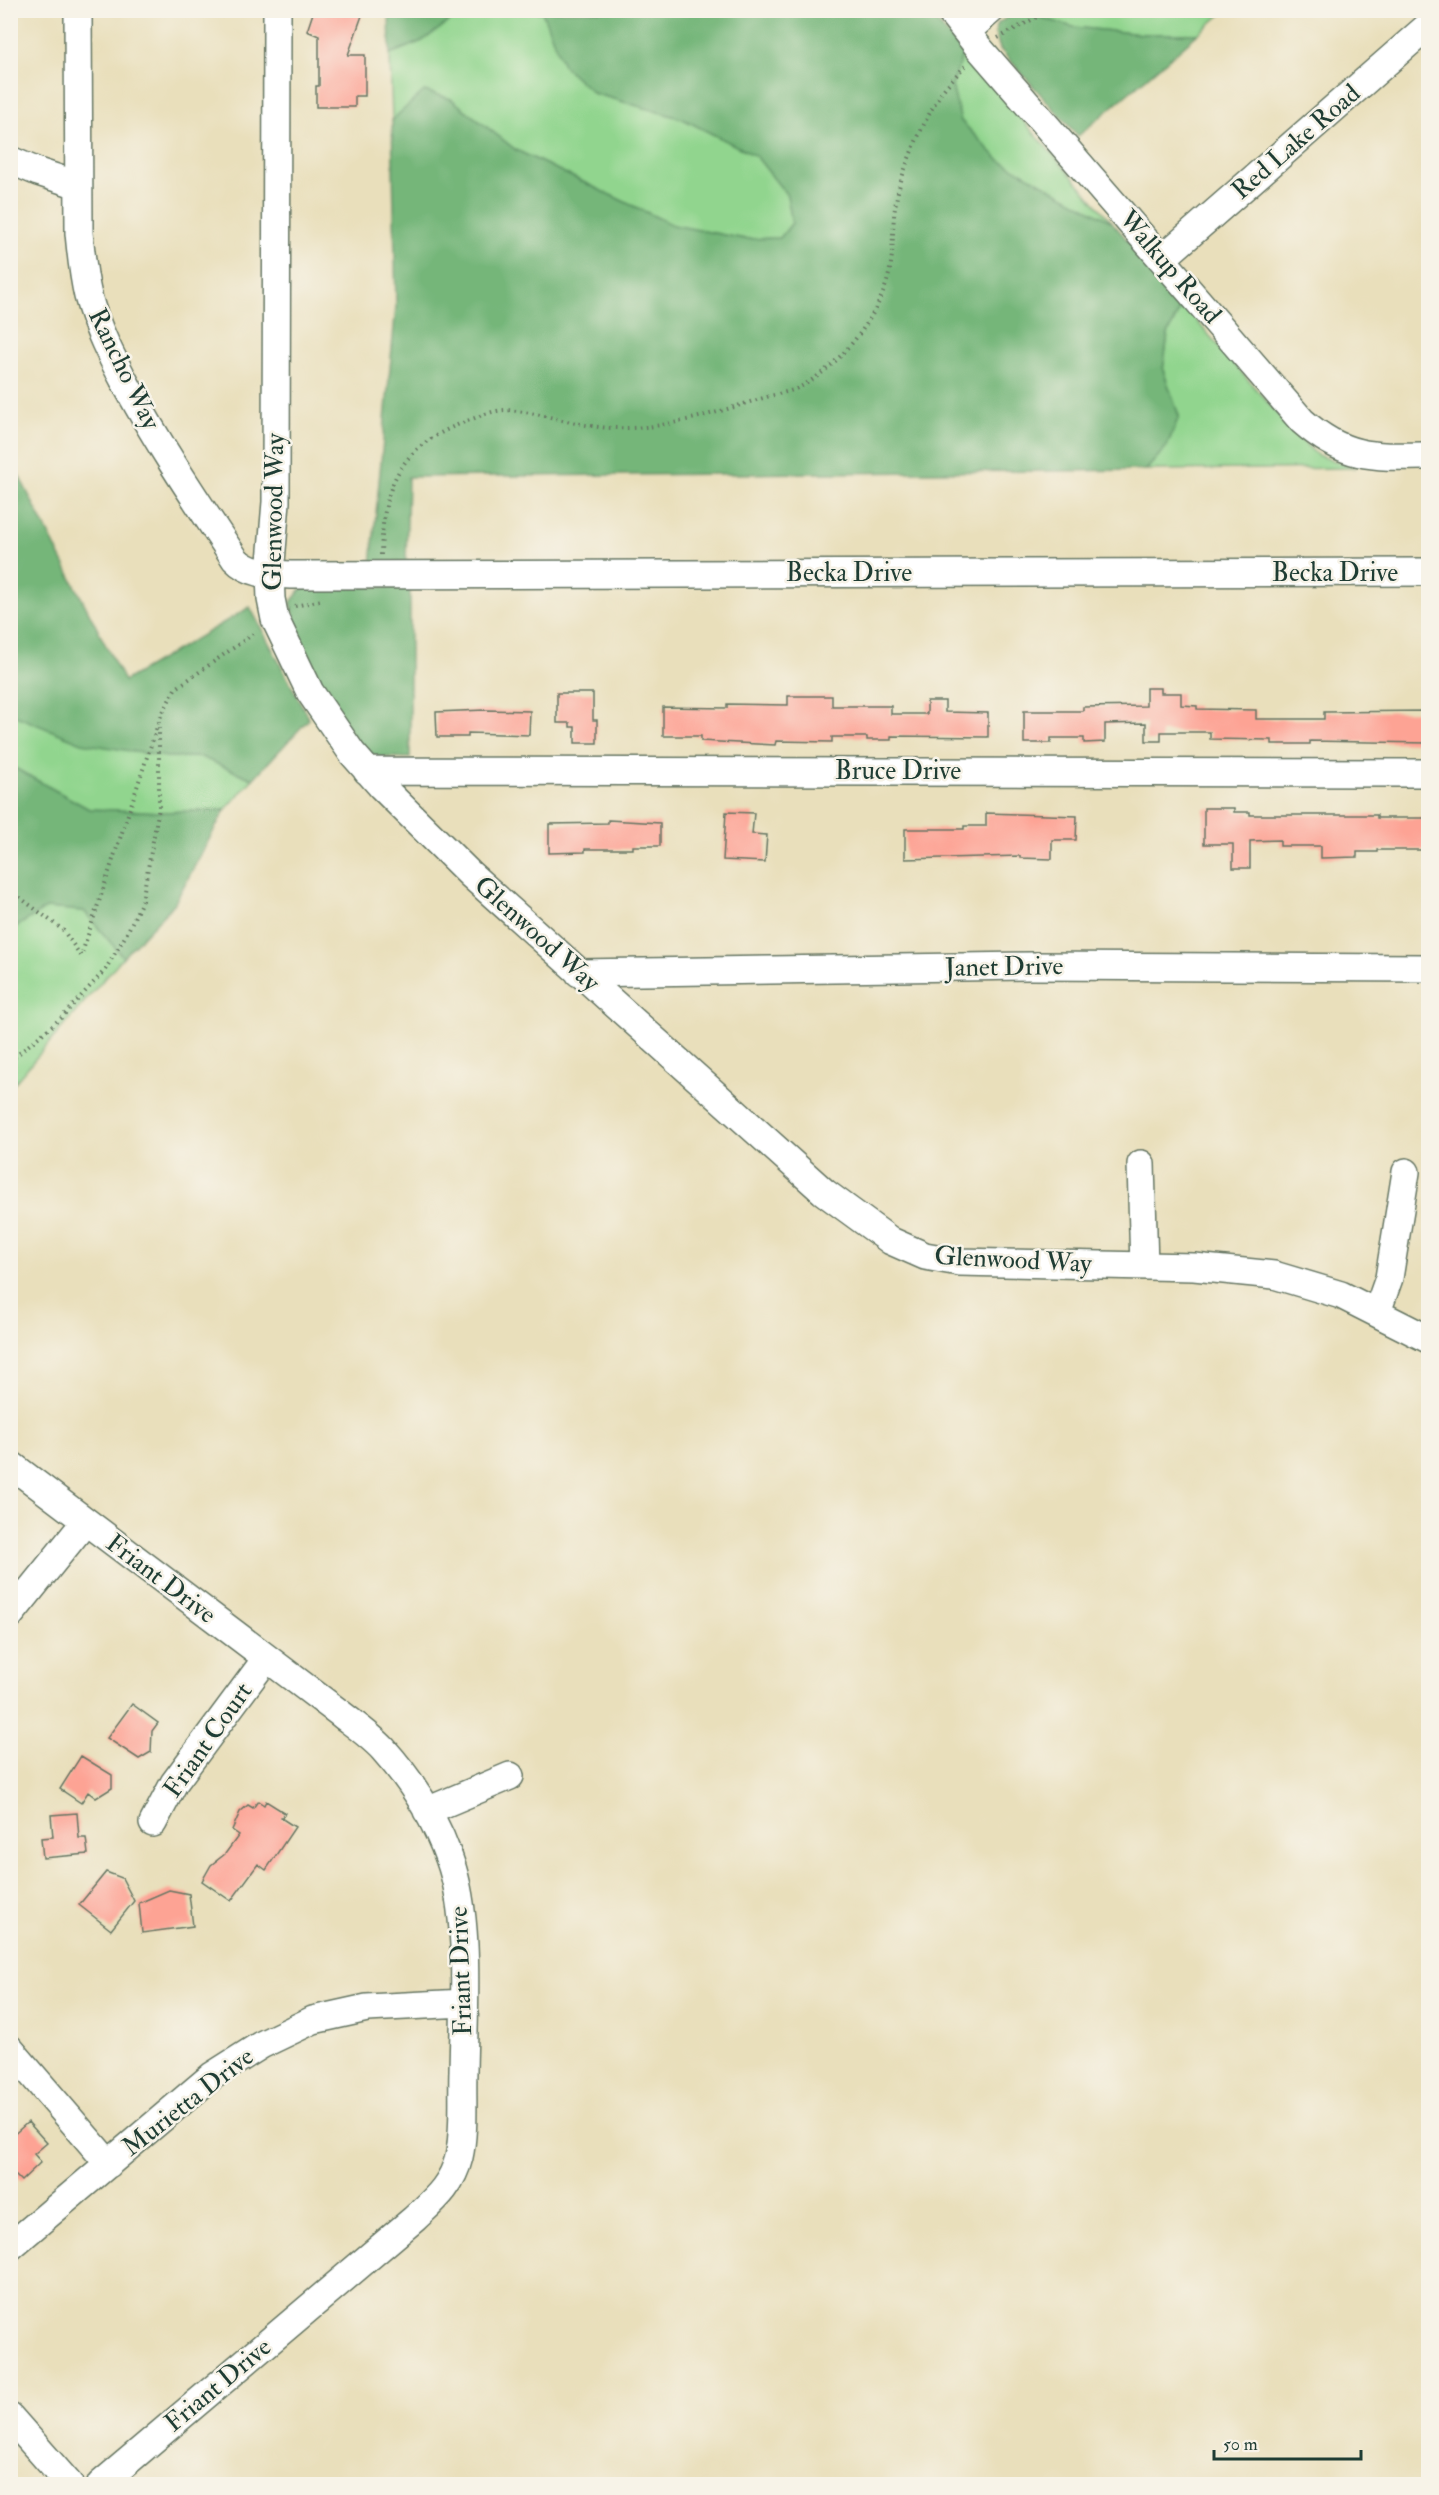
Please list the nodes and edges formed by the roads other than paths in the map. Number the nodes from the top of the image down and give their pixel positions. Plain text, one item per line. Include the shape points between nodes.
1 (78, 10) edge
2 (277, 10) edge
3 (949, 10) edge
4 (991, 10) edge
5 (1428, 26) edge
6 (973, 40) junction
7 (10, 160) edge
8 (78, 185) junction
9 (1163, 258) junction
10 (1428, 456) edge
11 (1428, 572) edge
12 (270, 574) junction
13 (367, 771) junction
14 (1428, 772) edge
15 (1428, 968) edge
16 (579, 973) junction
17 (1141, 1164) dead end
18 (1406, 1172) dead end
19 (1144, 1266) junction
20 (1377, 1312) junction
21 (1428, 1339) edge
22 (10, 1464) edge
23 (85, 1522) junction
24 (10, 1615) edge
25 (266, 1659) junction
26 (510, 1776) dead end
27 (427, 1811) junction
28 (153, 1823) dead end
29 (464, 2003) junction
30 (10, 2049) edge
31 (109, 2164) junction
32 (10, 2247) edge
33 (10, 2417) edge
34 (69, 2484) edge
35 (101, 2484) edge

1 - 8 street, Rancho Way
2 - 12 street, Glenwood Way via 276,502
3 - 6 street, Walkup Road
4 - 6 street
5 - 9 street, Red Lake Road
6 - 9 street, Walkup Road
7 - 8 street
8 - 12 street, Rancho Way via 82,268 100,333 175,469 235,559 243,567
9 - 10 street, Walkup Road via 1302,421 1321,437 1360,454
11 - 12 street, Becka Drive
12 - 13 street, Glenwood Way via 275,619 310,692
13 - 14 street, Bruce Drive
13 - 16 street, Glenwood Way via 470,874
15 - 16 street, Janet Drive via 1030,966
16 - 19 street, Glenwood Way via 824,1192 891,1241 925,1256 959,1262
17 - 19 street
18 - 20 street via 1389,1278
19 - 20 street, Glenwood Way via 1274,1275 1341,1295
20 - 21 street, Glenwood Way
22 - 23 street, Friant Drive
23 - 24 street
23 - 25 street, Friant Drive
25 - 27 street, Friant Drive via 382,1748
25 - 28 street, Friant Court via 174,1784
26 - 27 street
27 - 29 street, Friant Drive via 449,1858 462,1906
29 - 31 street, Murietta Drive via 367,2008 313,2020 212,2076
29 - 35 street, Friant Drive via 462,2135 459,2158 448,2186
30 - 31 street
31 - 32 street, Murietta Drive
33 - 34 street

